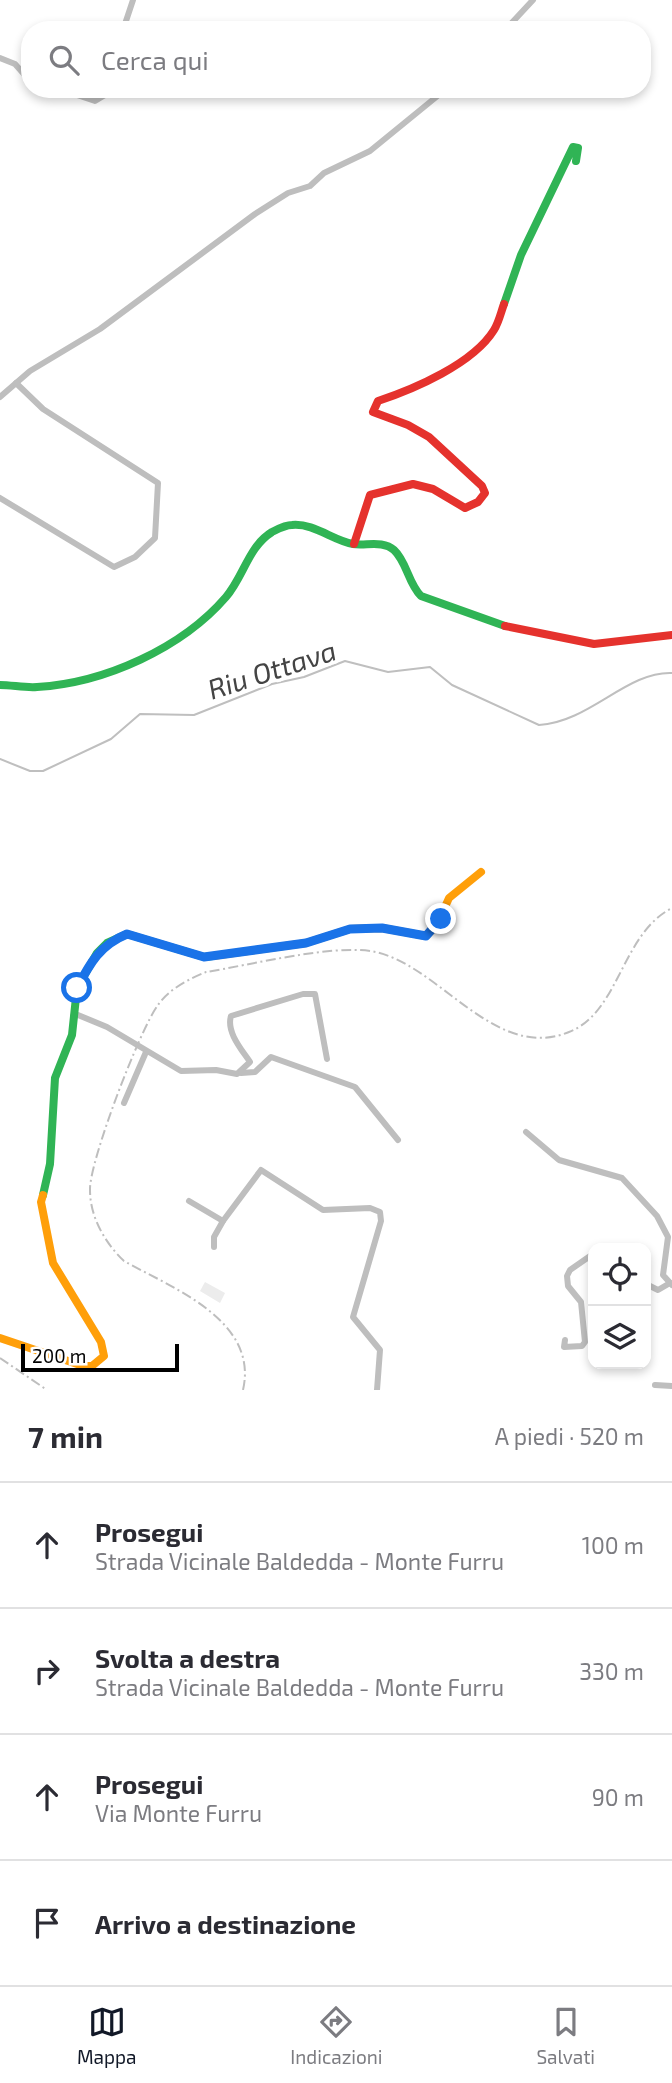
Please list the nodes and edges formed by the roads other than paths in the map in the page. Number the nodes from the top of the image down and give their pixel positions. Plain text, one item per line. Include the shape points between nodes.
1 (133, 0) edge
2 (534, 0) edge
3 (126, 21) edge
4 (514, 21) edge
5 (0, 58) edge
6 (21, 71) edge
7 (435, 98) edge
8 (576, 161) dead end
9 (16, 383) junction
10 (0, 397) edge
11 (0, 498) edge
12 (354, 544) junction
13 (672, 635) edge
14 (0, 685) edge
15 (481, 872) dead end
16 (72, 1016) junction
17 (146, 1052) junction
18 (327, 1059) dead end
19 (241, 1073) junction
20 (124, 1103) dead end
21 (526, 1132) dead end
22 (398, 1140) dead end
23 (189, 1201) dead end
24 (223, 1221) junction
25 (214, 1247) dead end
26 (588, 1257) edge
27 (671, 1284) edge
28 (651, 1286) edge
29 (0, 1338) edge
30 (565, 1340) dead end
31 (655, 1385) dead end
32 (672, 1386) edge
33 (377, 1390) edge

1 - 3 street
2 - 4 street
5 - 6 street
7 - 9 street via 370,151 265,208 100,329
8 - 12 street via 576,146 530,235 495,329 485,341 416,388 373,406 379,418 393,419 429,437 485,493 478,503 465,508 435,490 411,484 370,495
9 - 10 street
9 - 11 street via 43,409 158,483 155,538 135,557 114,567
12 - 13 street via 386,545 397,552 410,587 421,596 509,628 594,644
12 - 14 street via 288,525 252,547 228,595 200,622 163,647 106,673 41,687
15 - 16 street via 449,898 437,925 426,936 382,928 350,929 306,943 204,957 127,934 107,943 93,959 77,988
16 - 17 street via 107,1027
16 - 29 street via 72,1035 53,1087 50,1164 41,1202 53,1263 101,1342 104,1356 92,1366 83,1366
17 - 19 street via 181,1072
17 - 20 street
18 - 19 street via 316,997 303,994 231,1016 234,1036 250,1062
19 - 22 street via 255,1072 271,1057 355,1087
21 - 27 street via 559,1160 622,1178 657,1216 668,1237 663,1275
23 - 24 street
24 - 25 street
24 - 33 street via 261,1170 323,1210 370,1208 380,1212 353,1317 380,1350
26 - 30 street via 570,1270 566,1281 581,1302 584,1342 564,1347
27 - 28 street via 658,1290
31 - 32 street

